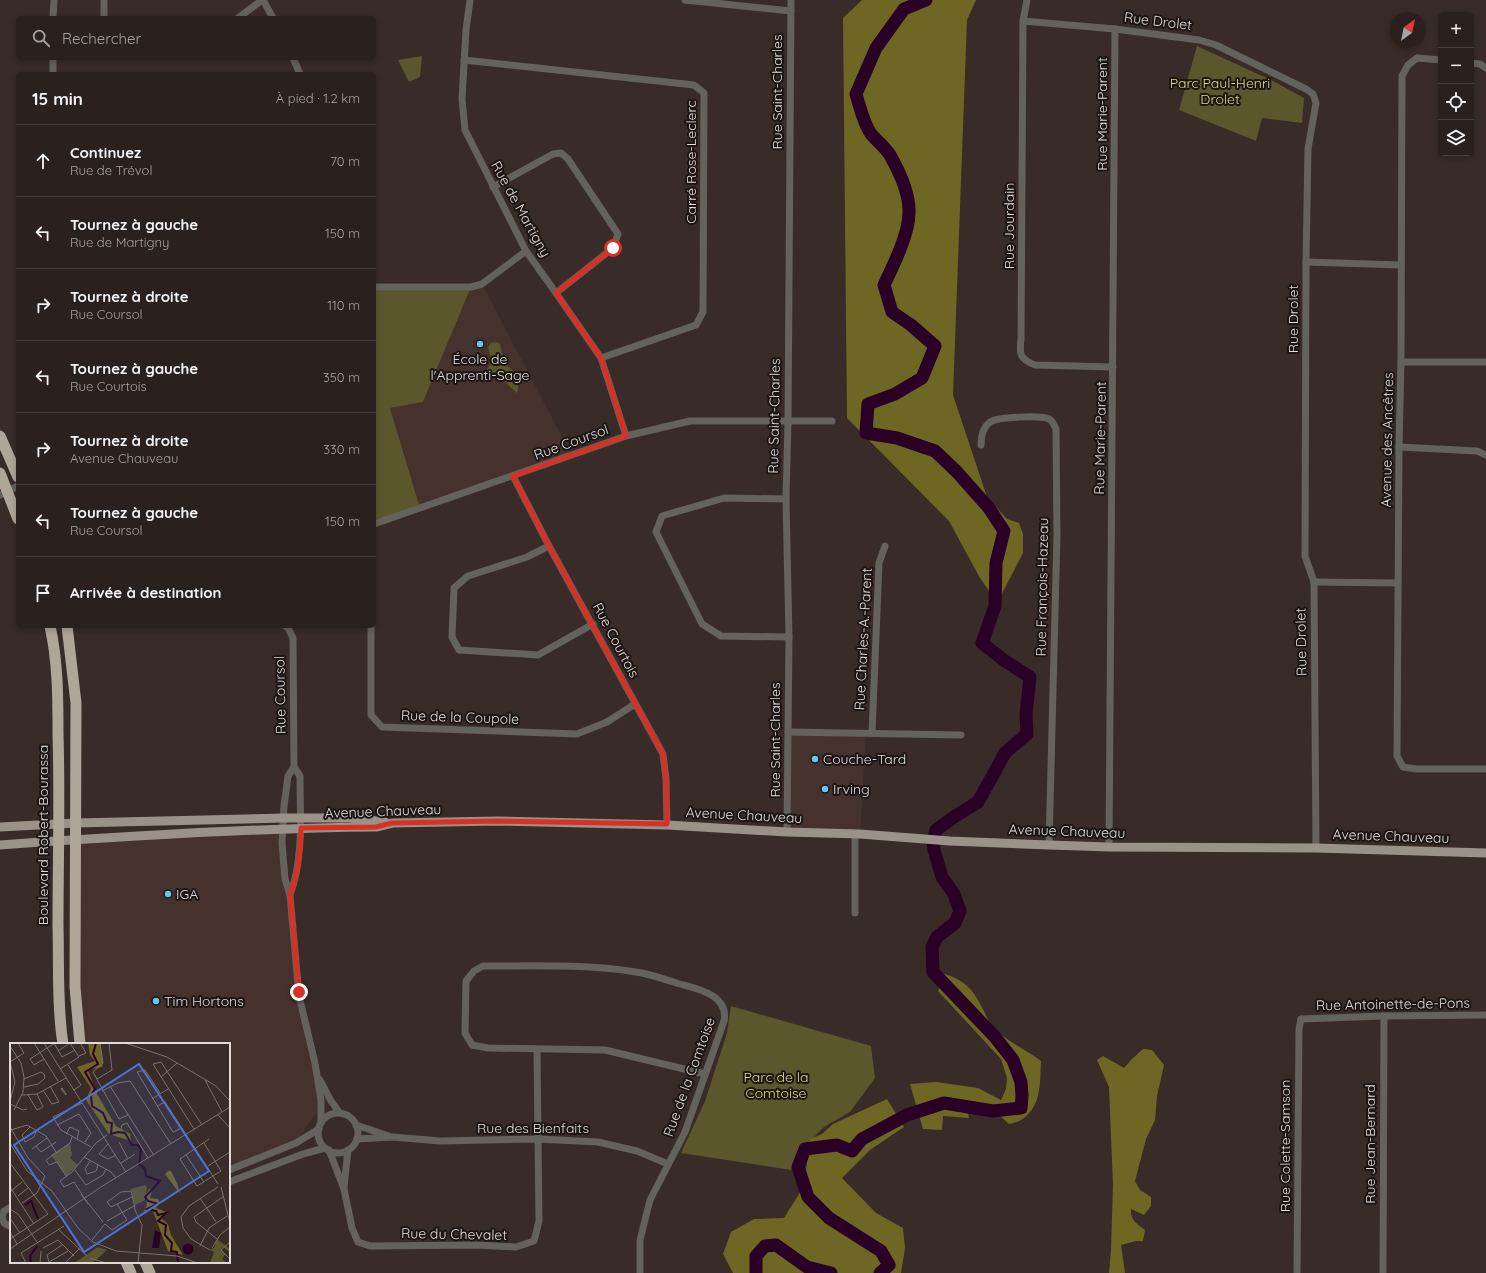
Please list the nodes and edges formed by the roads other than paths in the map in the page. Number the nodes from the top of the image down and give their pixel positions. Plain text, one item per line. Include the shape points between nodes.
1 (54, 0) edge
2 (104, 0) edge
3 (262, 0) edge
4 (470, 0) edge
5 (685, 0) edge
6 (791, 0) edge
7 (1027, 0) edge
8 (791, 11) junction
9 (54, 16) edge
10 (104, 16) edge
11 (241, 16) edge
12 (272, 16) edge
13 (1023, 21) junction
14 (1115, 29) junction
15 (53, 60) edge
16 (294, 60) edge
17 (464, 60) junction
18 (1438, 60) edge
19 (1474, 63) edge
20 (1486, 68) edge
21 (53, 72) edge
22 (299, 72) edge
23 (493, 187) junction
24 (526, 252) junction
25 (1306, 262) junction
26 (1401, 265) junction
27 (376, 287) edge
28 (556, 293) junction
29 (601, 358) junction
30 (1401, 362) junction
31 (1486, 362) edge
32 (1113, 367) junction
33 (832, 421) dead end
34 (788, 422) junction
35 (0, 436) edge
36 (626, 436) junction
37 (981, 445) dead end
38 (1399, 447) junction
39 (1486, 455) edge
40 (16, 472) edge
41 (16, 474) edge
42 (513, 476) junction
43 (1, 478) edge
44 (16, 487) edge
45 (4, 493) edge
46 (786, 499) junction
47 (16, 515) edge
48 (376, 523) edge
49 (549, 546) junction
50 (885, 546) dead end
51 (1314, 582) junction
52 (1398, 583) junction
53 (593, 624) junction
54 (50, 628) edge
55 (67, 628) edge
56 (288, 628) edge
57 (371, 628) edge
58 (788, 637) junction
59 (635, 704) junction
60 (788, 732) junction
61 (872, 733) junction
62 (961, 735) dead end
63 (294, 767) junction
64 (1486, 768) edge
65 (283, 818) junction
66 (76, 823) junction
67 (301, 823) junction
68 (59, 824) junction
69 (667, 824) junction
70 (0, 827) edge
71 (283, 828) junction
72 (787, 832) junction
73 (855, 834) junction
74 (76, 839) junction
75 (58, 840) junction
76 (0, 845) edge
77 (1049, 845) junction
78 (1109, 847) junction
79 (1316, 848) junction
80 (1486, 853) edge
81 (290, 895) junction
82 (855, 913) dead end
83 (1486, 1015) edge
84 (1384, 1016) junction
85 (1301, 1019) joint
86 (63, 1043) edge
87 (80, 1043) edge
88 (537, 1050) junction
89 (316, 1073) junction
90 (705, 1074) junction
91 (340, 1114) junction
92 (356, 1125) junction
93 (320, 1126) junction
94 (393, 1137) junction
95 (357, 1139) junction
96 (538, 1139) junction
97 (327, 1149) junction
98 (348, 1150) junction
99 (668, 1164) junction
100 (230, 1170) edge
101 (230, 1182) edge
102 (344, 1189) junction
103 (10, 1208) edge
104 (1, 1221) edge
105 (10, 1227) edge
106 (126, 1263) edge
107 (145, 1263) edge
108 (131, 1273) edge
109 (150, 1273) edge
110 (640, 1273) edge
111 (1298, 1273) edge
112 (1383, 1273) edge

1 - 9 street
2 - 10 street
3 - 11 street
3 - 12 street
4 - 17 street, Rue de Martigny
5 - 8 street
6 - 8 street, Rue Saint-Charles
7 - 13 street, Rue Jourdain
8 - 34 street, Rue Saint-Charles
13 - 14 street, Rue Drolet
13 - 32 street, Rue Jourdain via 1019,350 1026,362 1035,365
14 - 25 street, Rue Drolet via 1199,40 1216,45 1313,94 1316,103 1308,149
14 - 32 street, Rue Marie-Parent
15 - 21 street
16 - 22 street
17 - 23 street, Rue de Martigny via 462,99 465,130
17 - 29 street, Carré Rose-Leclerc via 694,85 704,93 703,312 696,325
18 - 26 street, Avenue des Ancêtres via 1417,58 1408,65 1402,76
19 - 20 street
23 - 24 street, Rue de Martigny
23 - 28 street via 553,154 561,153 568,159 618,234 613,248
24 - 27 street via 482,284 472,287
24 - 28 street, Rue de Martigny
25 - 26 street
25 - 51 street, Rue Drolet via 1305,556
26 - 30 street, Avenue des Ancêtres
28 - 29 street, Rue de Martigny
29 - 36 street, Rue de Martigny
30 - 31 street
30 - 38 street, Avenue des Ancêtres
32 - 78 street, Rue Marie-Parent
33 - 34 street, Rue Coursol
34 - 36 street, Rue Coursol via 690,421
34 - 46 street, Rue Saint-Charles
35 - 40 highway
36 - 42 street, Rue Coursol
37 - 77 street, Rue François-Hazeau via 982,433 986,426 991,421 1002,418 1042,417 1050,419 1056,429 1057,535
38 - 39 street via 1477,451
38 - 52 street, Avenue des Ancêtres
41 - 43 street
42 - 48 street, Rue Coursol
42 - 49 street, Rue Courtois
43 - 45 highway
44 - 45 street
45 - 47 highway
46 - 58 street, Rue Saint-Charles
46 - 58 street via 724,498 662,516 656,532 702,624 721,636
49 - 53 street, Rue Courtois
49 - 53 street via 527,558 468,576 454,588 452,637 459,650 538,655
50 - 61 street, Rue Charles-A.-Parent via 880,563
51 - 52 street
51 - 79 street, Rue Drolet
52 - 64 street, Avenue des Ancêtres via 1397,756 1403,767 1416,769
53 - 59 street, Rue Courtois
54 - 68 highway, Boulevard Robert-Bourassa via 57,685
55 - 66 highway via 76,703
56 - 63 street, Rue Coursol via 293,638
57 - 59 street, Rue de la Coupole via 371,715 382,727 577,734 607,722
58 - 60 street, Rue Saint-Charles
59 - 69 street, Rue Courtois via 663,754
60 - 61 street
60 - 72 street, Rue Saint-Charles
61 - 62 street
63 - 65 street, Rue Coursol via 288,776
63 - 67 street, Rue Coursol via 300,776
65 - 66 main road
65 - 67 main road
65 - 71 street, Rue Coursol
66 - 68 main road
66 - 74 highway
67 - 69 main road, Avenue Chauveau via 350,818 392,823 498,821
67 - 71 main road
67 - 81 street, Rue Coursol via 301,841
68 - 70 main road
68 - 75 highway, Boulevard Robert-Bourassa
69 - 72 main road, Avenue Chauveau
71 - 74 main road
71 - 81 street, Rue Coursol via 285,879
72 - 73 main road, Avenue Chauveau
73 - 77 main road, Avenue Chauveau via 950,842
73 - 82 street
74 - 75 main road
74 - 87 highway via 75,987
75 - 76 main road
75 - 86 highway, Boulevard Robert-Bourassa via 58,967
77 - 78 main road, Avenue Chauveau
78 - 79 main road, Avenue Chauveau
79 - 80 main road, Avenue Chauveau
81 - 89 street, Rue Coursol via 299,996
83 - 84 street, Rue Antoinette-de-Pons
84 - 85 street, Rue Antoinette-de-Pons
84 - 112 street, Rue Jean-Bernard
85 - 111 street, Rue Colette-Samson
88 - 90 street via 606,1050
88 - 90 street, Rue de la Comtoise via 472,1045 465,1034 466,981 474,971 483,966 587,966 638,972 708,992 722,1003 725,1016
88 - 96 street, Rue du Chevalet
89 - 91 street, Rue Coursol
89 - 93 street, Rue Coursol via 321,1100
90 - 99 street, Rue de la Comtoise via 685,1132
91 - 92 street via 350,1117
91 - 93 street via 329,1116
92 - 94 street, Rue des Bienfaits
92 - 95 street
93 - 97 street via 320,1139
93 - 100 street via 296,1143
94 - 95 street, Rue des Bienfaits
94 - 96 street, Rue des Bienfaits via 440,1141
95 - 98 street
96 - 99 street, Rue des Bienfaits via 598,1142 637,1151
96 - 102 street, Rue du Chevalet via 539,1221 534,1241 516,1247 370,1246 358,1242 353,1231
97 - 98 street via 336,1152
97 - 101 street via 303,1154
97 - 102 street, Rue du Chevalet
98 - 102 street, Rue du Chevalet
99 - 110 street, Rue de la Comtoise via 650,1200 640,1240
103 - 104 street via 4,1211
104 - 105 street
106 - 108 highway
107 - 109 highway

